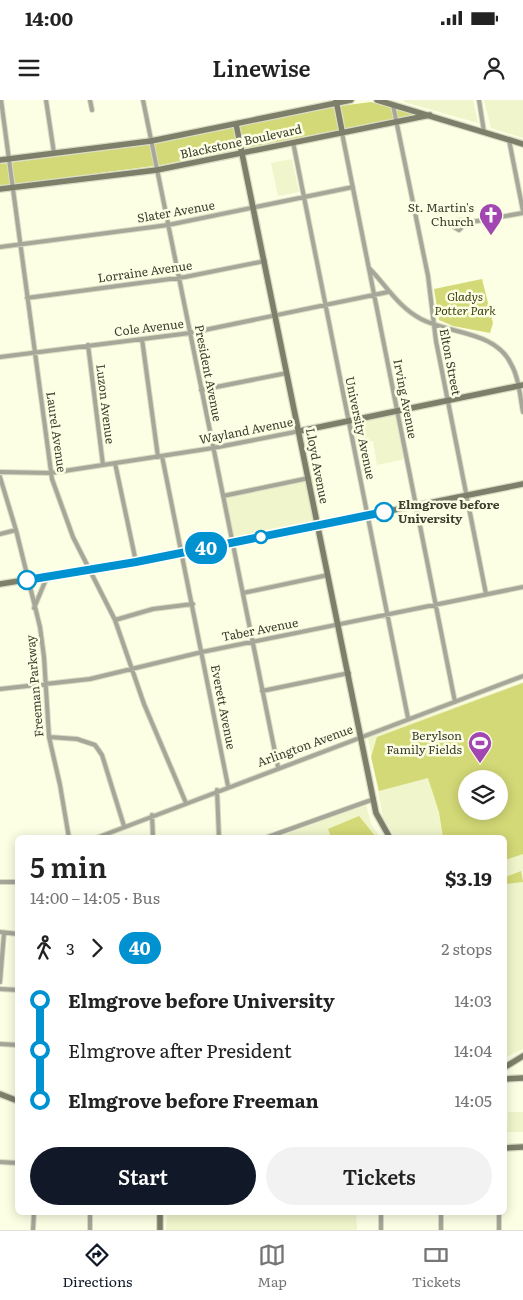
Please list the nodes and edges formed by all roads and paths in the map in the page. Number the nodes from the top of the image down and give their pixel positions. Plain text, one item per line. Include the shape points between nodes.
1 (1, 100) edge
2 (46, 100) edge
3 (90, 100) edge
4 (142, 100) edge
5 (351, 100) edge
6 (377, 100) edge
7 (478, 100) edge
8 (336, 102) edge
9 (392, 104) junction
10 (92, 110) dead end
11 (430, 115) junction
12 (396, 120) junction
13 (236, 124) junction
14 (342, 131) junction
15 (484, 132) junction
16 (509, 140) junction
17 (151, 141) junction
18 (293, 141) junction
19 (523, 144) edge
20 (243, 152) junction
21 (54, 153) junction
22 (9, 158) junction
23 (0, 160) edge
24 (157, 170) junction
25 (12, 187) junction
26 (353, 187) junction
27 (0, 189) edge
28 (304, 197) junction
29 (254, 208) junction
30 (523, 212) edge
31 (466, 223) dead end
32 (168, 225) junction
33 (20, 245) junction
34 (0, 247) edge
35 (265, 261) junction
36 (369, 268) junction
37 (179, 278) junction
38 (388, 292) junction
39 (374, 295) junction
40 (27, 298) junction
41 (325, 304) junction
42 (276, 315) junction
43 (433, 324) junction
44 (190, 333) junction
45 (142, 339) junction
46 (88, 345) junction
47 (34, 352) junction
48 (0, 357) edge
49 (288, 373) junction
50 (520, 386) edge
51 (201, 390) junction
52 (447, 400) junction
53 (398, 411) junction
54 (523, 412) edge
55 (349, 421) junction
56 (300, 431) junction
57 (213, 448) junction
58 (160, 456) junction
59 (115, 463) junction
60 (103, 465) junction
61 (0, 472) edge
62 (51, 473) junction
63 (0, 477) edge
64 (309, 478) junction
65 (523, 484) edge
66 (466, 495) junction
67 (223, 496) junction
68 (416, 506) junction
69 (368, 515) junction
70 (318, 525) junction
71 (16, 530) junction
72 (0, 534) edge
73 (232, 542) junction
74 (182, 553) junction
75 (136, 562) junction
76 (89, 571) junction
77 (328, 575) junction
78 (46, 577) junction
79 (27, 580) junction
80 (0, 584) edge
81 (523, 587) edge
82 (242, 593) junction
83 (486, 594) junction
84 (193, 604) junction
85 (436, 605) junction
86 (34, 608) junction
87 (388, 614) junction
88 (115, 620) junction
89 (338, 625) junction
90 (252, 641) junction
91 (202, 652) junction
92 (132, 668) junction
93 (349, 673) junction
94 (523, 676) edge
95 (46, 684) junction
96 (0, 689) edge
97 (262, 691) junction
98 (455, 702) junction
99 (408, 718) junction
100 (49, 737) junction
101 (361, 737) junction
102 (278, 767) junction
103 (228, 786) junction
104 (217, 790) junction
105 (374, 799) junction
106 (186, 803) junction
107 (152, 815) junction
108 (124, 826) junction
109 (68, 835) edge
110 (103, 835) edge
111 (153, 835) edge
112 (219, 835) edge
113 (274, 835) edge
114 (388, 835) edge
115 (0, 882) edge
116 (15, 882) edge
117 (2, 932) edge
118 (15, 934) edge
119 (0, 982) edge
120 (0, 989) edge
121 (15, 990) edge
122 (0, 1044) edge
123 (15, 1045) edge
124 (523, 1056) edge
125 (507, 1066) edge
126 (523, 1078) edge
127 (507, 1079) edge
128 (0, 1094) edge
129 (15, 1101) edge
130 (507, 1148) edge
131 (523, 1148) edge
132 (0, 1162) edge
133 (15, 1163) edge
134 (34, 1215) edge
135 (90, 1215) edge
136 (160, 1215) edge
137 (380, 1215) edge
138 (441, 1215) edge
139 (499, 1215) edge
140 (33, 1230) edge
141 (90, 1230) edge
142 (160, 1230) edge
143 (381, 1230) edge
144 (442, 1230) edge
145 (499, 1230) edge

1 - 22 street, Laurel Avenue
2 - 21 street
3 - 10 street
4 - 17 street, President Avenue
5 - 8 street, Blackstone Boulevard
6 - 9 street
7 - 15 street
8 - 13 street, Blackstone Boulevard
8 - 14 street, Irving Avenue
9 - 11 street
9 - 12 street, Elton Street
11 - 12 street, Blackstone Boulevard
11 - 15 street
12 - 14 street, Blackstone Boulevard
12 - 43 street, Elton Street via 428,276
13 - 17 street, Blackstone Boulevard
13 - 20 street, Lloyd Avenue
14 - 18 street, Blackstone Boulevard
14 - 26 street, Irving Avenue
15 - 16 street
16 - 19 street
16 - 30 street
17 - 21 street, Blackstone Boulevard
17 - 24 street, President Avenue
18 - 20 street, Blackstone Boulevard
18 - 28 street, University Avenue
20 - 24 street, Blackstone Boulevard
20 - 29 street, Lloyd Avenue
21 - 22 street, Blackstone Boulevard
22 - 23 street, Blackstone Boulevard
22 - 25 street, Laurel Avenue
24 - 25 street, Blackstone Boulevard
24 - 32 street, President Avenue
25 - 27 street, Blackstone Boulevard
25 - 33 street, Laurel Avenue
26 - 28 street, Slater Avenue
26 - 36 street, Irving Avenue
28 - 29 street, Slater Avenue
28 - 41 street, University Avenue
29 - 32 street, Slater Avenue
29 - 35 street, Lloyd Avenue
30 - 31 street
32 - 33 street, Slater Avenue
32 - 37 street, President Avenue
33 - 34 street, Slater Avenue
33 - 40 street, Laurel Avenue
35 - 37 street, Lorraine Avenue
35 - 42 street, Lloyd Avenue
36 - 38 street
36 - 39 street, Irving Avenue
37 - 40 street, Lorraine Avenue
37 - 44 street, President Avenue
38 - 39 street, Cole Avenue
38 - 43 street via 410,312
39 - 41 street, Cole Avenue
39 - 53 street, Irving Avenue
40 - 47 street, Laurel Avenue
41 - 42 street, Cole Avenue
41 - 55 street, University Avenue
42 - 44 street, Cole Avenue
42 - 49 street, Lloyd Avenue
43 - 50 street via 495,346 507,356
43 - 52 street, Elton Street
44 - 45 street, Cole Avenue
44 - 51 street, President Avenue
45 - 46 street, Cole Avenue
45 - 58 street, Everett Avenue
46 - 47 street, Cole Avenue
46 - 60 street, Luzon Avenue
47 - 48 street, Cole Avenue
47 - 62 street, Laurel Avenue
49 - 51 street
49 - 56 street, Lloyd Avenue
50 - 52 street, Wayland Avenue
50 - 54 street
51 - 57 street, President Avenue
52 - 53 street, Wayland Avenue
52 - 66 street, Elton Street
53 - 55 street, Wayland Avenue
53 - 68 street, Irving Avenue
55 - 56 street, Wayland Avenue
55 - 69 street, University Avenue
56 - 57 street, Wayland Avenue
56 - 64 street, Lloyd Avenue
57 - 58 street, Wayland Avenue
57 - 67 street, President Avenue
58 - 59 street, Wayland Avenue
58 - 74 street, Everett Avenue
59 - 60 street, Wayland Avenue
59 - 75 street
60 - 62 street, Wayland Avenue
61 - 62 street, Wayland Avenue
62 - 76 street, Laurel Avenue via 66,520
63 - 71 street, Freeman Parkway
64 - 67 street
64 - 70 street, Lloyd Avenue
65 - 66 street
66 - 68 street
66 - 83 street, Elton Street
67 - 73 street, President Avenue
68 - 69 street
68 - 85 street, Irving Avenue
69 - 70 street
69 - 87 street, University Avenue
70 - 73 street
70 - 77 street, Lloyd Avenue
71 - 72 street
71 - 79 street, Freeman Parkway
73 - 74 street
73 - 82 street, President Avenue
74 - 75 street
74 - 84 street, Everett Avenue
75 - 76 street
76 - 78 street
76 - 88 street, Laurel Avenue
77 - 82 street
77 - 89 street, Lloyd Avenue
78 - 79 street
78 - 86 street
79 - 80 street
79 - 86 street, Freeman Parkway
81 - 83 street, Taber Avenue
82 - 90 street, President Avenue
83 - 85 street, Taber Avenue
84 - 88 street via 153,608
84 - 91 street, Everett Avenue
85 - 87 street, Taber Avenue
85 - 98 street, Irving Avenue
86 - 95 street, Freeman Parkway
87 - 89 street, Taber Avenue
87 - 99 street, University Avenue
88 - 92 street, Laurel Avenue
89 - 90 street, Taber Avenue
89 - 93 street, Lloyd Avenue
90 - 91 street, Taber Avenue
90 - 97 street, President Avenue
91 - 92 street, Taber Avenue
91 - 103 street, Everett Avenue
92 - 95 street, Taber Avenue via 90,679
92 - 106 street, Laurel Avenue
93 - 97 street
93 - 101 street, Lloyd Avenue
94 - 98 street, Arlington Avenue
95 - 96 street, Taber Avenue
95 - 100 street, Freeman Parkway
97 - 102 street, President Avenue
98 - 99 street, Arlington Avenue
99 - 101 street, Arlington Avenue
100 - 108 street via 95,744 100,750
100 - 109 street, Freeman Parkway
101 - 102 street, Arlington Avenue
101 - 105 street, Lloyd Avenue
102 - 103 street, Arlington Avenue
103 - 104 street, Arlington Avenue
104 - 106 street, Arlington Avenue
104 - 112 street
105 - 113 street
105 - 114 street, Lloyd Avenue via 378,818
106 - 107 street, Arlington Avenue
107 - 108 street, Arlington Avenue
107 - 111 street
108 - 110 street, Arlington Avenue
115 - 116 street
117 - 118 street
117 - 119 street
120 - 121 street
122 - 123 street
124 - 125 street
126 - 127 street
128 - 129 street
130 - 131 street
132 - 133 street
134 - 140 street
135 - 141 street
136 - 142 street
137 - 143 street
138 - 144 street
139 - 145 street

